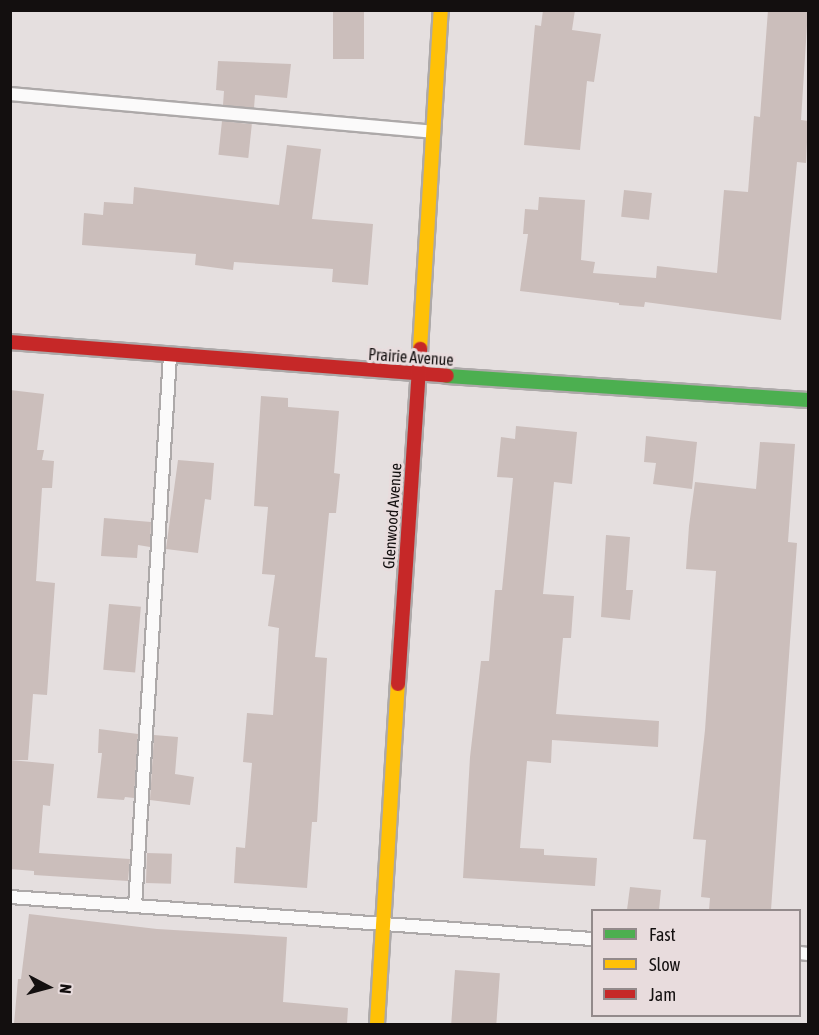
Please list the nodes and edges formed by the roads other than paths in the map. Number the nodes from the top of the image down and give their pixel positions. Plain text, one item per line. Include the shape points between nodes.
1 (441, 10) edge
2 (10, 94) edge
3 (433, 132) junction
4 (10, 342) edge
5 (170, 355) junction
6 (418, 375) junction
7 (808, 400) edge
8 (10, 897) edge
9 (135, 906) junction
10 (383, 925) junction
11 (591, 939) edge
12 (377, 1024) edge

1 - 3 street, Glenwood Avenue
2 - 3 lane
3 - 6 street, Glenwood Avenue
4 - 5 street, Prairie Avenue
5 - 6 street, Prairie Avenue
5 - 9 lane
6 - 7 street, Prairie Avenue
6 - 10 street, Glenwood Avenue
8 - 9 lane
9 - 10 lane
10 - 11 lane
10 - 12 street, Glenwood Avenue

